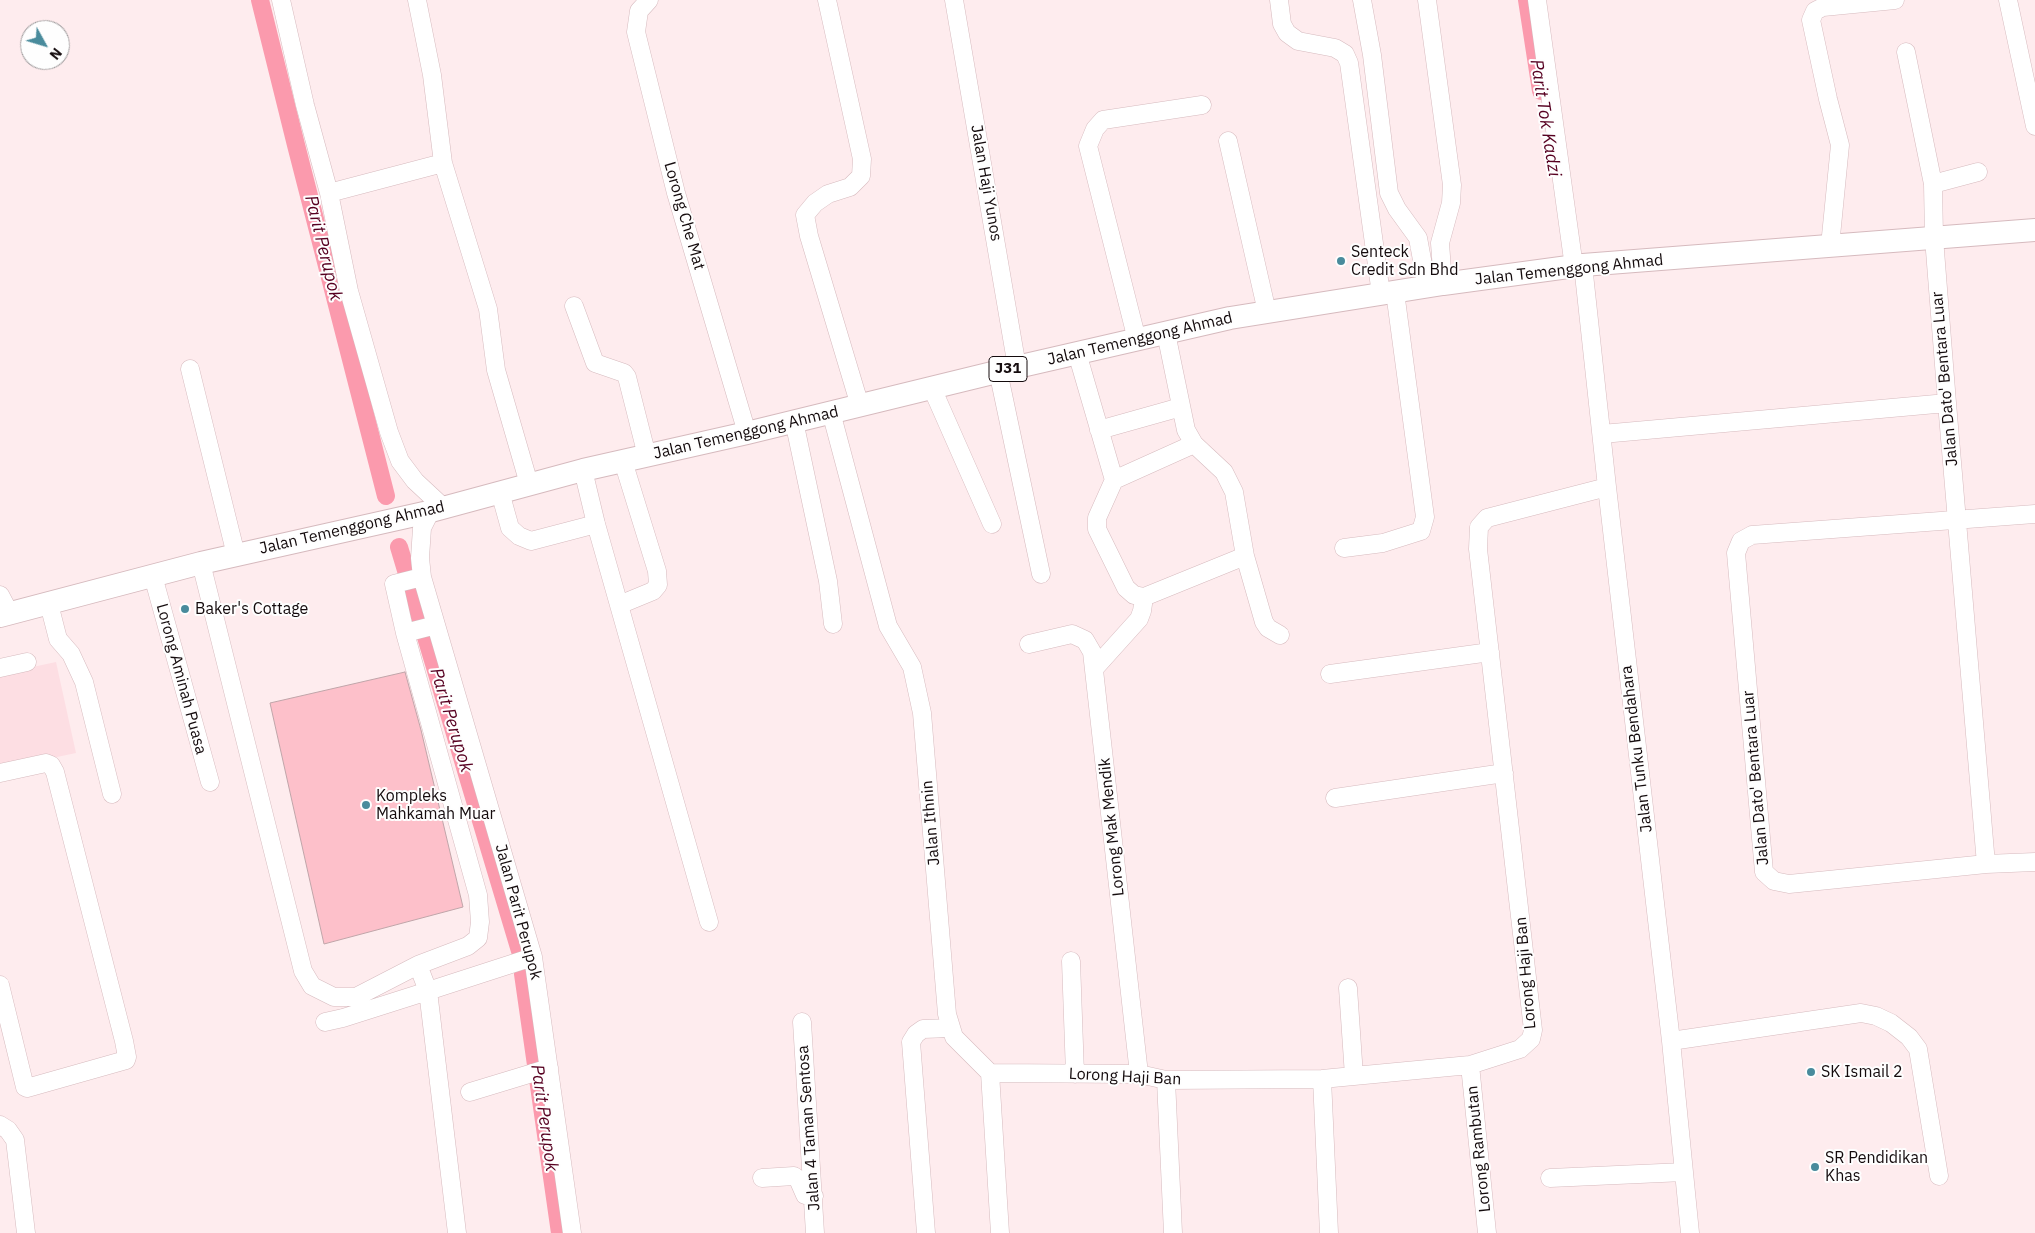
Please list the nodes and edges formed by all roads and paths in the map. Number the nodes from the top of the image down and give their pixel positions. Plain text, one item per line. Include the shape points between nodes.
1 (281, 0) edge
2 (417, 0) edge
3 (649, 0) edge
4 (827, 0) edge
5 (954, 0) edge
6 (1279, 0) edge
7 (1362, 0) edge
8 (1427, 0) edge
9 (1537, 0) edge
10 (1895, 0) edge
11 (2008, 0) edge
12 (1906, 52) dead end
13 (1202, 105) dead end
14 (2035, 126) edge
15 (1228, 141) dead end
16 (443, 163) junction
17 (1978, 172) dead end
18 (1933, 184) junction
19 (329, 194) junction
20 (2035, 230) edge
21 (1934, 238) junction
22 (1830, 246) junction
23 (1579, 266) junction
24 (1435, 286) junction
25 (1388, 293) junction
26 (574, 306) dead end
27 (1267, 312) junction
28 (1166, 333) junction
29 (1137, 340) junction
30 (1077, 353) junction
31 (190, 369) dead end
32 (1008, 369) junction
33 (932, 388) junction
34 (1947, 403) junction
35 (860, 406) junction
36 (1181, 407) junction
37 (831, 412) junction
38 (794, 421) junction
39 (1099, 430) junction
40 (747, 433) junction
41 (1602, 434) junction
42 (1194, 444) junction
43 (647, 456) junction
44 (623, 461) junction
45 (583, 470) junction
46 (1114, 480) junction
47 (529, 484) junction
48 (1607, 487) junction
49 (500, 492) junction
50 (437, 510) junction
51 (2035, 514) edge
52 (1957, 520) junction
53 (596, 524) junction
54 (992, 524) dead end
55 (1344, 548) dead end
56 (236, 555) junction
57 (1245, 556) junction
58 (201, 563) junction
59 (1041, 574) dead end
60 (153, 576) junction
61 (422, 577) junction
62 (1144, 597) junction
63 (50, 604) junction
64 (619, 605) junction
65 (3, 609) edge
66 (833, 624) dead end
67 (436, 625) junction
68 (405, 632) junction
69 (1280, 635) dead end
70 (1029, 644) dead end
71 (1490, 652) junction
72 (27, 662) dead end
73 (0, 668) edge
74 (1094, 669) junction
75 (1330, 674) dead end
76 (0, 773) edge
77 (1504, 773) junction
78 (210, 782) dead end
79 (112, 794) dead end
80 (1335, 798) dead end
81 (2035, 862) edge
82 (1986, 864) junction
83 (709, 922) dead end
84 (533, 956) junction
85 (1071, 961) dead end
86 (418, 965) junction
87 (0, 985) edge
88 (1348, 988) dead end
89 (428, 991) junction
90 (325, 1022) dead end
91 (802, 1022) dead end
92 (951, 1028) junction
93 (1671, 1041) junction
94 (1470, 1065) junction
95 (549, 1068) junction
96 (990, 1073) junction
97 (1075, 1074) junction
98 (1139, 1074) junction
99 (1354, 1076) junction
100 (1322, 1079) junction
101 (1166, 1080) junction
102 (470, 1092) dead end
103 (0, 1125) edge
104 (1684, 1172) junction
105 (1939, 1176) dead end
106 (762, 1178) dead end
107 (1550, 1178) dead end
108 (814, 1196) junction
109 (26, 1233) edge
110 (457, 1233) edge
111 (572, 1233) edge
112 (815, 1233) edge
113 (926, 1233) edge
114 (1000, 1233) edge
115 (1172, 1233) edge
116 (1329, 1233) edge
117 (1487, 1233) edge
118 (1690, 1233) edge

1 - 19 street
2 - 16 street via 432,75
3 - 40 street, Lorong Che Mat via 639,11 636,32 676,193
4 - 35 street via 862,159 861,176 850,187 828,194 805,215
5 - 32 street, Jalan Haji Yunos
6 - 25 street via 1282,24 1287,33 1298,41 1335,48 1349,63
7 - 24 street via 1372,55 1388,193 1418,238
8 - 24 street via 1452,185
9 - 23 street, Jalan Tunku Bendahara
10 - 22 street via 1823,8 1815,11 1812,20 1840,145
11 - 14 street
12 - 18 street, Jalan Dato' Bentara Luar
13 - 29 street via 1103,120 1095,128 1088,146
15 - 27 street
16 - 19 street
16 - 47 street via 488,310 496,370
17 - 18 street
18 - 21 street, Jalan Dato' Bentara Luar
19 - 50 street via 349,291 389,432 400,461
20 - 21 main road, Jalan Temenggong Ahmad / J31
21 - 22 main road, Jalan Temenggong Ahmad / J31
21 - 34 street, Jalan Dato' Bentara Luar
22 - 23 main road, Jalan Temenggong Ahmad / J31
23 - 24 main road, Jalan Temenggong Ahmad / J31
23 - 41 street, Jalan Tunku Bendahara
24 - 25 main road, Jalan Temenggong Ahmad / J31
25 - 27 main road, Jalan Temenggong Ahmad / J31
25 - 55 street via 1425,517 1421,531 1383,543
26 - 43 street via 595,363 627,377
27 - 28 main road, Jalan Temenggong Ahmad / J31
28 - 29 main road, Jalan Temenggong Ahmad / J31
28 - 36 street
29 - 30 main road, Jalan Temenggong Ahmad / J31
30 - 32 main road, Jalan Temenggong Ahmad / J31
30 - 39 street
31 - 56 street
32 - 33 main road, Jalan Temenggong Ahmad / J31
32 - 59 street, Jalan Haji Yunos
33 - 35 main road, Jalan Temenggong Ahmad / J31
33 - 54 street
34 - 41 street
34 - 52 street, Jalan Dato' Bentara Luar
35 - 37 main road, Jalan Temenggong Ahmad / J31
36 - 39 street
36 - 42 street via 1186,430
37 - 38 main road, Jalan Temenggong Ahmad / J31
37 - 92 street, Jalan Ithnin via 888,626 912,667 922,713 947,1014
38 - 40 main road, Jalan Temenggong Ahmad / J31
38 - 66 street via 828,581
39 - 46 street
40 - 43 main road, Jalan Temenggong Ahmad / J31
41 - 48 street, Jalan Tunku Bendahara
42 - 46 street
42 - 57 street via 1224,472 1234,492
43 - 44 main road, Jalan Temenggong Ahmad / J31
44 - 45 main road, Jalan Temenggong Ahmad / J31
44 - 64 street via 657,571 658,585 653,591
45 - 47 main road, Jalan Temenggong Ahmad / J31
45 - 53 street
46 - 62 street via 1097,518 1097,529 1126,588 1134,595
47 - 49 main road, Jalan Temenggong Ahmad / J31
48 - 71 street, Lorong Haji Ban via 1487,518 1479,527 1478,549
48 - 93 street, Jalan Tunku Bendahara
49 - 50 main road, Jalan Temenggong Ahmad / J31
49 - 53 street via 510,528 531,541
50 - 56 main road, Jalan Temenggong Ahmad / J31
50 - 61 street, Jalan Parit Perupok via 422,528
51 - 52 street
52 - 82 street, Jalan Dato' Bentara Luar
52 - 82 street, Jalan Dato' Bentara Luar via 1752,535 1741,541 1736,553 1758,822 1764,872 1774,881 1789,884
53 - 64 street
56 - 58 main road, Jalan Temenggong Ahmad / J31
57 - 62 street
57 - 69 street via 1264,622
58 - 60 main road, Jalan Temenggong Ahmad / J31
58 - 86 street via 303,970 312,986 334,997 356,997
60 - 63 main road, Jalan Temenggong Ahmad / J31
60 - 78 street, Lorong Aminah Puasa
61 - 67 street, Jalan Parit Perupok
61 - 68 street via 394,584
62 - 74 street via 1139,619
63 - 65 main road, Jalan Temenggong Ahmad / J31
63 - 79 street via 58,640 71,654 84,682
64 - 83 street
67 - 68 street
67 - 84 street, Jalan Parit Perupok
68 - 86 street via 475,886 480,922 478,938 468,946
70 - 74 street, Lorong Mak Mendik via 1072,634 1085,640 1092,652
71 - 75 street
71 - 77 street, Lorong Haji Ban
72 - 73 street
74 - 98 street, Lorong Mak Mendik
76 - 87 street via 46,763 55,772 127,1057 123,1062 30,1089 25,1087
77 - 80 street
77 - 94 street, Lorong Haji Ban via 1533,1030 1531,1039 1520,1049
81 - 82 street
84 - 89 street
84 - 95 street, Jalan Parit Perupok
85 - 97 street
86 - 89 street
88 - 99 street
89 - 90 street
89 - 110 street
91 - 108 street, Jalan 4 Taman Sentosa
92 - 96 street, Jalan Ithnin via 954,1037
92 - 113 street via 923,1029 911,1042
93 - 104 street, Jalan Tunku Bendahara
93 - 105 street via 1861,1013 1884,1020 1909,1037 1918,1049
94 - 99 street, Lorong Haji Ban
94 - 117 street, Lorong Rambutan
95 - 102 street
95 - 111 street, Jalan Parit Perupok
96 - 97 street, Lorong Haji Ban
96 - 114 street
97 - 98 street, Lorong Haji Ban
98 - 101 street, Lorong Haji Ban
99 - 100 street, Lorong Haji Ban
100 - 101 street, Lorong Haji Ban
100 - 116 street
101 - 115 street
103 - 109 street via 15,1140
104 - 107 street
104 - 118 street, Jalan Tunku Bendahara
106 - 108 street via 794,1176 805,1195
108 - 112 street, Jalan 4 Taman Sentosa

